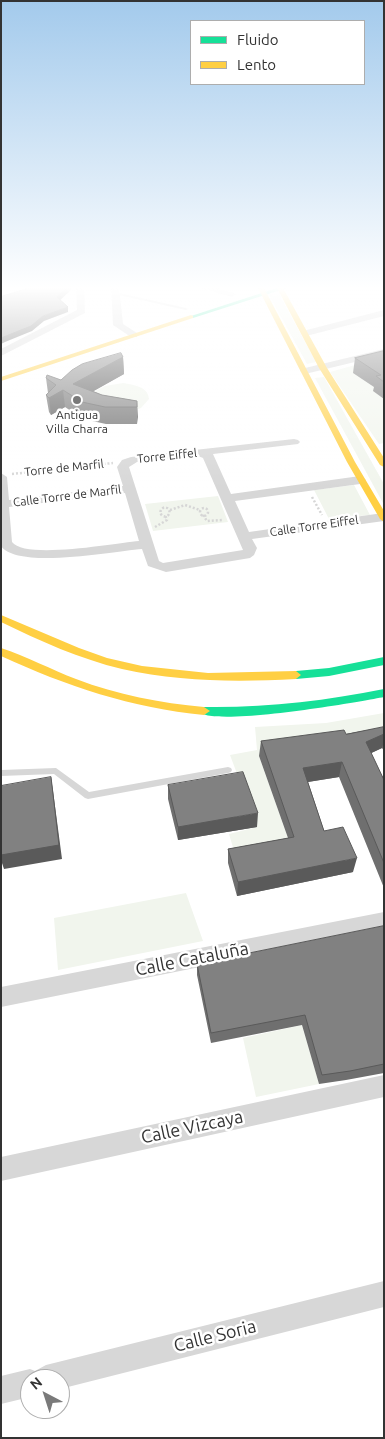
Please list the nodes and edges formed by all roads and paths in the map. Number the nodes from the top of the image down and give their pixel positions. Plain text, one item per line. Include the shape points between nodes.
1 (45, 353) edge
2 (79, 353) edge
3 (296, 353) edge
4 (316, 353) edge
5 (380, 353) edge
6 (1, 367) edge
7 (323, 368) junction
8 (305, 372) junction
9 (1, 379) edge
10 (294, 442) dead end
11 (202, 453) junction
12 (126, 462) junction
13 (384, 465) edge
14 (6, 476) edge
15 (360, 480) junction
16 (307, 487) junction
17 (130, 489) junction
18 (229, 498) junction
19 (4, 504) junction
20 (170, 510) junction
21 (200, 510) junction
22 (165, 515) junction
23 (203, 515) junction
24 (238, 518) junction
25 (383, 518) edge
26 (328, 524) junction
27 (142, 529) junction
28 (245, 536) junction
29 (147, 544) junction
30 (15, 552) joint
31 (1, 618) edge
32 (1, 652) edge
33 (384, 661) edge
34 (384, 693) edge
35 (228, 770) dead end
36 (1, 773) edge
37 (384, 921) edge
38 (1, 997) edge
39 (384, 1086) edge
40 (1, 1169) edge
41 (384, 1294) edge
42 (70, 1373) edge
43 (20, 1385) edge
44 (1, 1390) edge

1 - 6 main road
2 - 9 main road
3 - 8 main road
4 - 7 main road
5 - 7 street
7 - 8 street
7 - 13 main road
8 - 15 main road
10 - 11 street, Torre Eiffel
11 - 12 street, Torre Eiffel
11 - 18 street via 208,456
12 - 14 path, Torre de Marfil
12 - 17 street, Torre Eiffel via 123,467
14 - 19 street
15 - 16 street
15 - 25 main road
16 - 18 street
16 - 26 path
17 - 19 street, Calle Torre de Marfil
17 - 27 street, Torre Eiffel
18 - 24 street
19 - 30 street via 5,542
20 - 21 path via 182,505
20 - 22 path
20 - 22 path via 160,510 160,514
21 - 23 path via 198,512
21 - 23 path via 209,511
22 - 27 path via 167,520 164,523
23 - 24 path via 208,521
24 - 28 street
25 - 26 street, Calle Torre Eiffel
26 - 28 street, Calle Torre Eiffel
27 - 29 street, Torre Eiffel
28 - 29 street, Torre Eiffel via 250,548 244,555 166,568 153,562
29 - 30 street via 37,555
31 - 33 main road via 115,663 204,677 256,679 319,674
32 - 34 main road via 40,671 106,693 166,708 231,712 310,707
35 - 36 lane via 88,796 56,771
37 - 38 street, Calle Cataluña
39 - 40 street, Calle Vizcaya
41 - 42 street, Calle Soria
43 - 44 street

